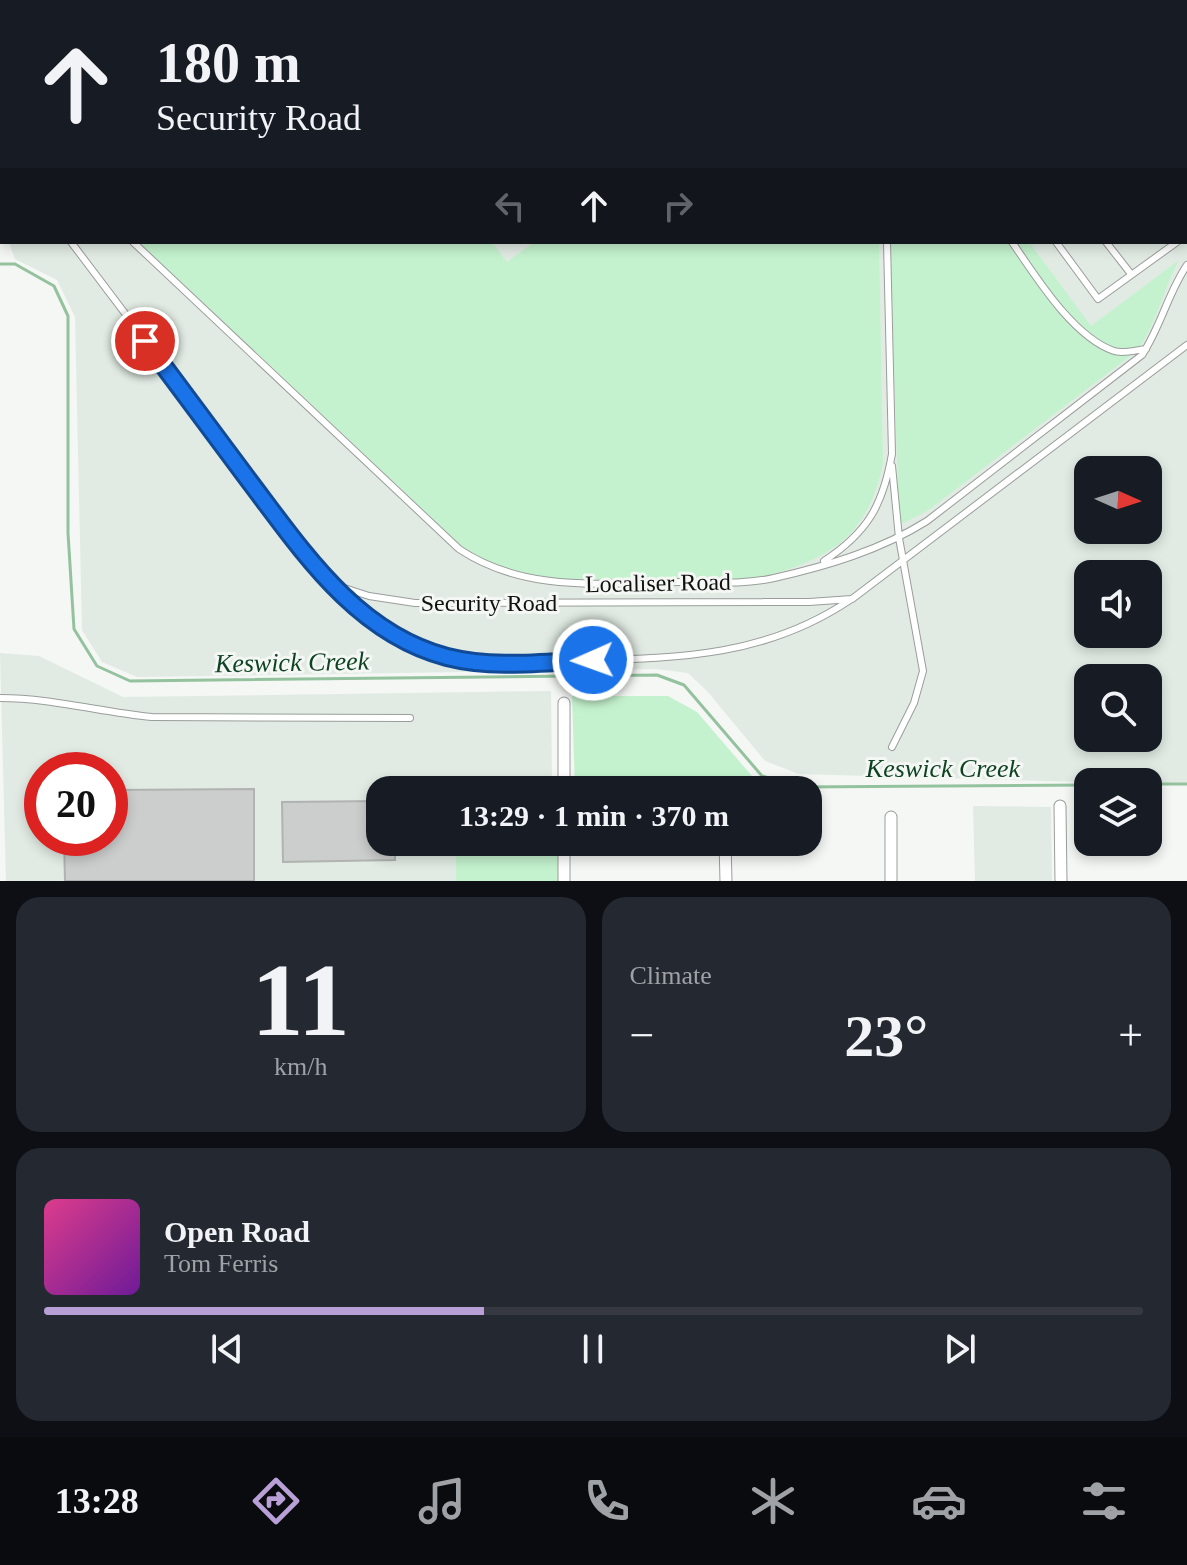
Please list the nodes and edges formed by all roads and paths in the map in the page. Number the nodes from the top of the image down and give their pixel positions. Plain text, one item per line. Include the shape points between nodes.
1 (73, 244) edge
2 (135, 244) edge
3 (887, 244) edge
4 (1013, 244) edge
5 (1057, 244) edge
6 (1108, 244) edge
7 (1174, 244) edge
8 (1187, 265) edge
9 (1131, 274) junction
10 (1187, 345) edge
11 (1146, 349) junction
12 (892, 454) junction
13 (899, 538) junction
14 (903, 563) junction
15 (818, 565) junction
16 (329, 583) junction
17 (852, 599) junction
18 (0, 698) edge
19 (564, 703) dead end
20 (410, 718) dead end
21 (892, 747) dead end
22 (564, 776) edge
23 (1060, 806) dead end
24 (891, 817) dead end
25 (564, 856) edge
26 (725, 856) edge
27 (564, 881) edge
28 (726, 881) edge
29 (891, 881) edge
30 (1061, 881) edge

1 - 16 lane
2 - 15 lane, Localiser Road via 459,549 493,568 540,581 743,582
3 - 12 lane
4 - 11 lane via 1085,335 1117,352
5 - 9 lane via 1098,299
6 - 9 lane
7 - 9 lane
8 - 11 lane, Localiser Road via 1171,288
10 - 14 lane
11 - 13 lane, Localiser Road
12 - 13 lane
12 - 15 lane via 876,511 852,540
13 - 14 lane
13 - 15 lane, Localiser Road
14 - 17 lane
14 - 21 lane via 923,671
16 - 17 lane, Security Road via 393,601 438,604
16 - 17 lane via 399,637 446,657 493,663 725,651 804,628
18 - 20 lane via 152,717
19 - 22 street
23 - 30 street
24 - 29 street
25 - 27 street
26 - 28 street

